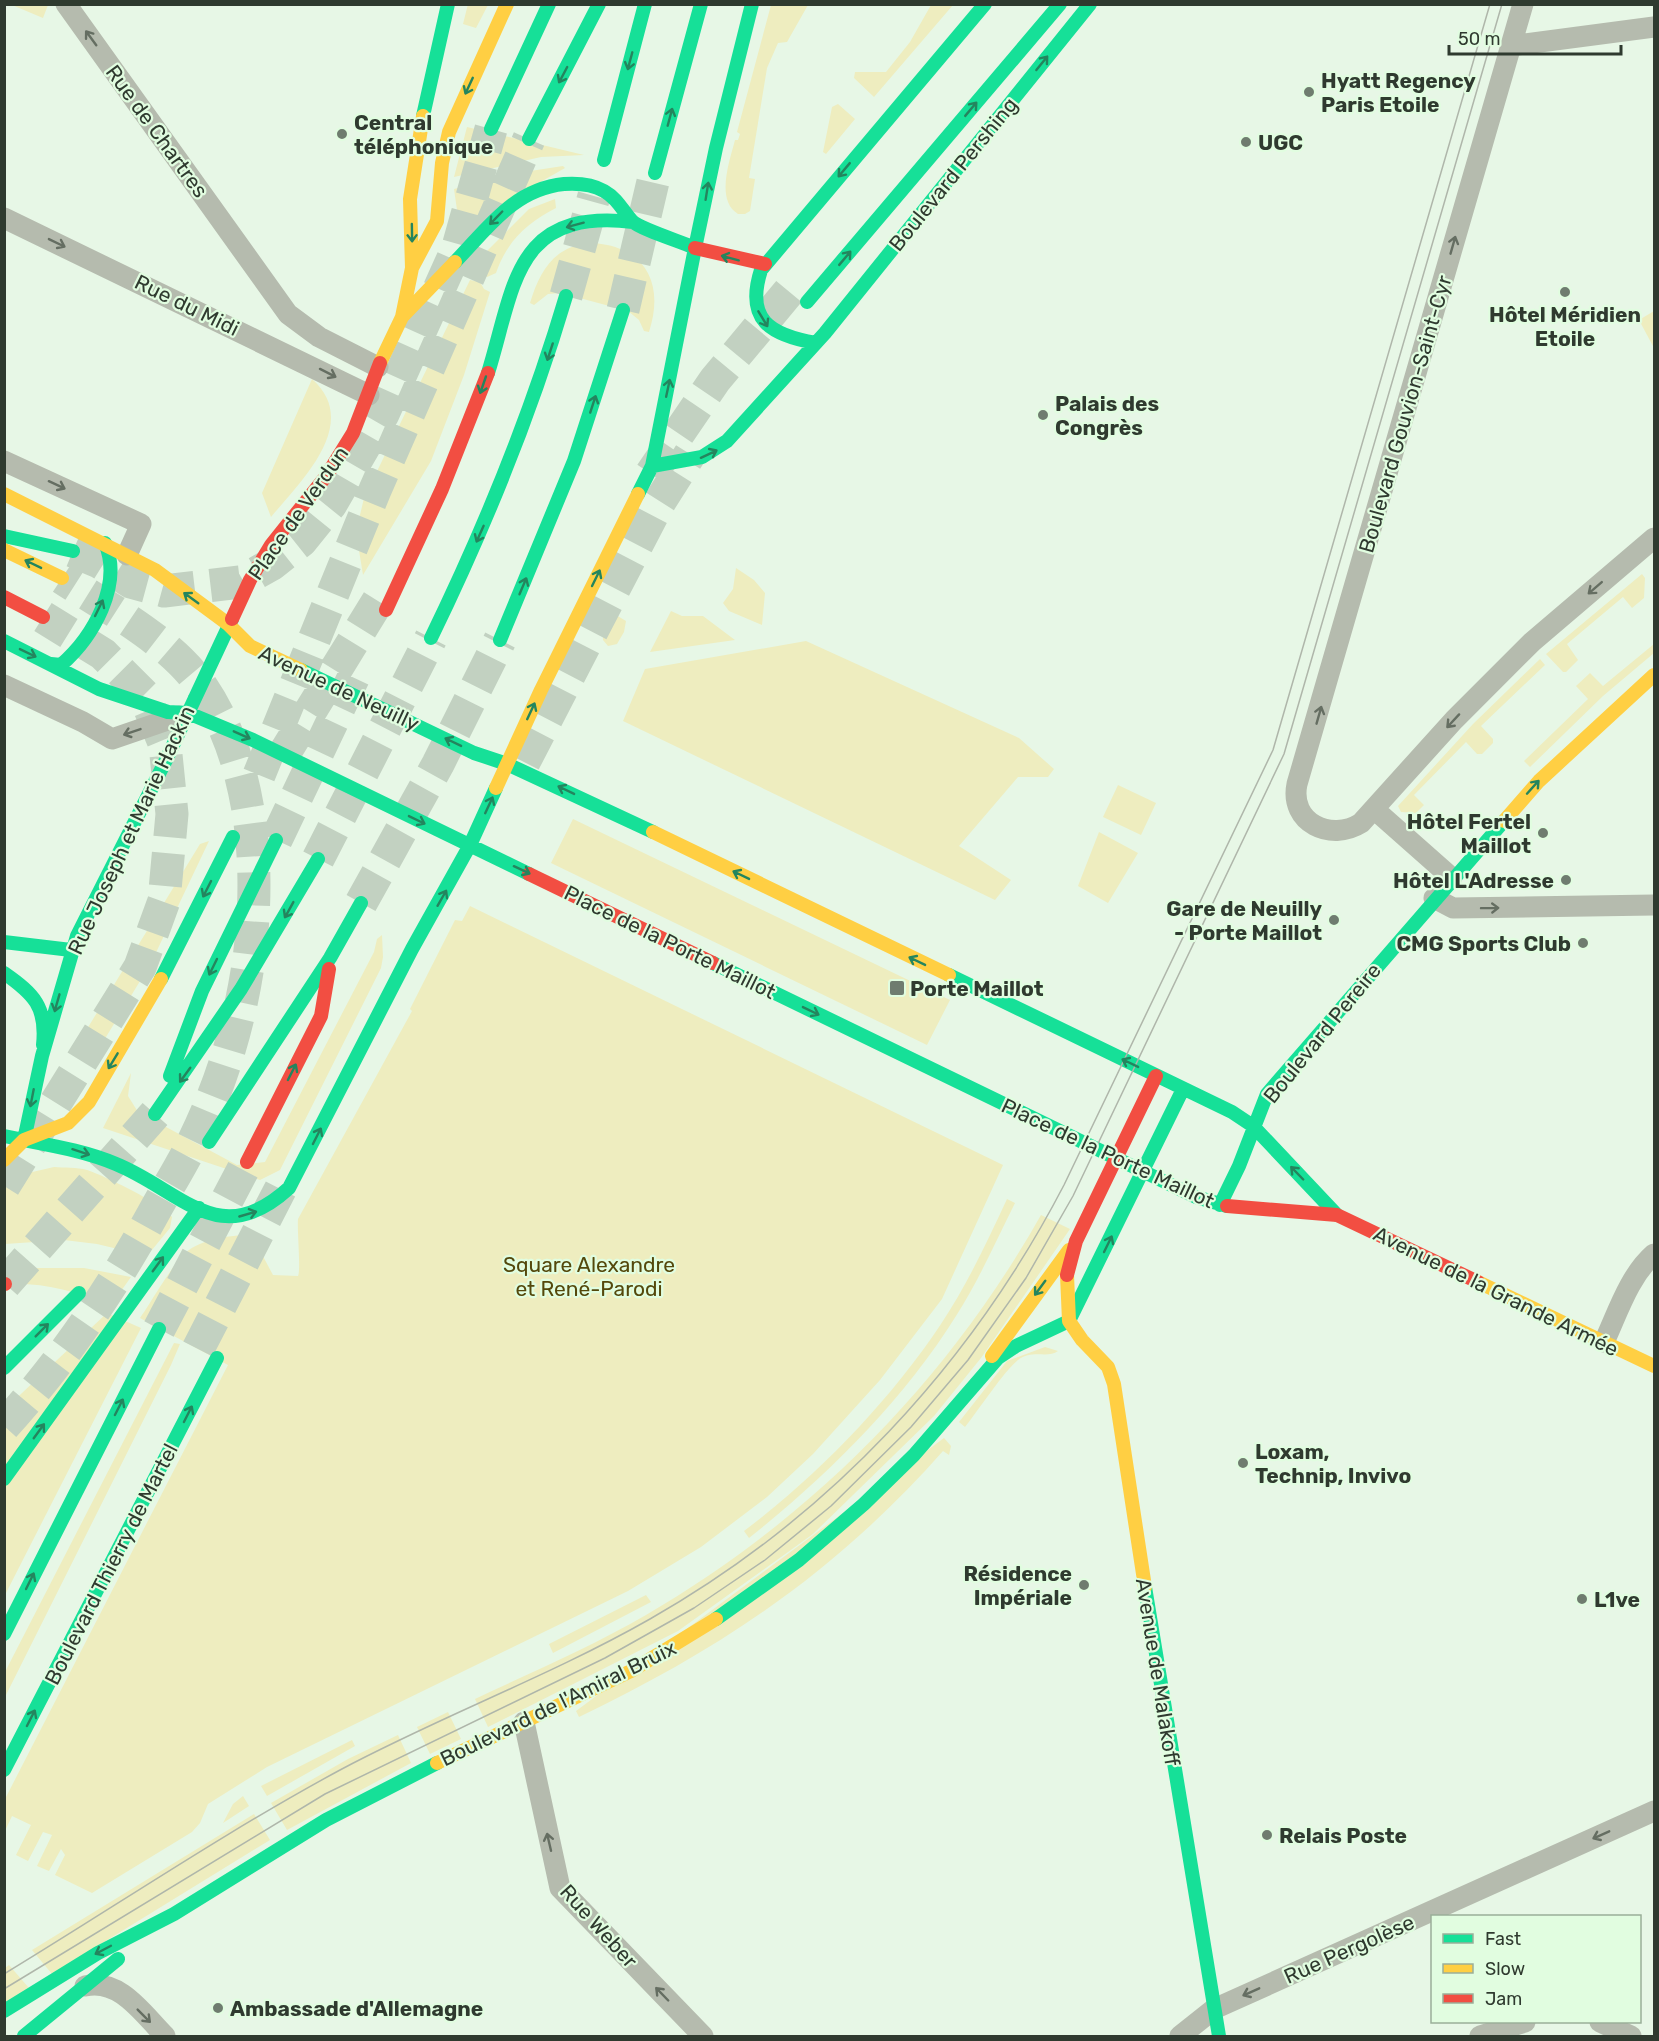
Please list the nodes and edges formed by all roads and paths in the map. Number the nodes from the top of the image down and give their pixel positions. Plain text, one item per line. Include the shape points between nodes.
1 (66, 4) edge
2 (448, 4) edge
3 (507, 4) edge
4 (549, 4) edge
5 (599, 4) edge
6 (645, 4) edge
7 (701, 4) edge
8 (752, 4) edge
9 (985, 4) edge
10 (1060, 4) edge
11 (1090, 4) edge
12 (1522, 4) edge
13 (1654, 27) edge
14 (1510, 46) junction
15 (491, 129) tunnel mouth
16 (529, 139) tunnel mouth
17 (604, 160) dead end
18 (655, 173) tunnel mouth
19 (4, 218) edge
20 (633, 222) junction
21 (695, 248) junction
22 (765, 264) junction
23 (412, 268) junction
24 (566, 296) tunnel mouth
25 (807, 302) dead end
26 (622, 310) tunnel mouth
27 (402, 317) junction
28 (298, 321) junction
29 (816, 343) junction
30 (285, 352) junction
31 (378, 367) junction
32 (369, 395) junction
33 (4, 460) edge
34 (652, 466) junction
35 (4, 494) edge
36 (4, 536) edge
37 (1654, 538) edge
38 (105, 543) junction
39 (4, 550) edge
40 (73, 551) tunnel mouth
41 (127, 555) junction
42 (62, 578) tunnel mouth
43 (4, 597) edge
44 (382, 606) tunnel mouth
45 (43, 617) tunnel mouth
46 (228, 624) junction
47 (431, 638) tunnel mouth
48 (500, 640) tunnel mouth
49 (4, 641) edge
50 (51, 664) junction
51 (212, 664) joint
52 (1654, 675) edge
53 (4, 685) edge
54 (188, 713) junction
55 (507, 764) junction
56 (1374, 809) junction
57 (233, 837) dead end
58 (276, 840) tunnel mouth
59 (470, 845) junction
60 (318, 859) tunnel mouth
61 (1452, 878) junction
62 (1434, 898) junction
63 (361, 903) tunnel mouth
64 (1654, 905) edge
65 (4, 942) edge
66 (71, 950) junction
67 (330, 958) junction
68 (4, 973) edge
69 (42, 1056) junction
70 (1156, 1076) junction
71 (1183, 1089) junction
72 (1253, 1126) junction
73 (4, 1136) edge
74 (24, 1140) junction
75 (209, 1142) dead end
76 (4, 1154) edge
77 (1116, 1159) junction
78 (4, 1160) edge
79 (247, 1162) tunnel mouth
80 (1143, 1172) junction
81 (1220, 1205) junction
82 (199, 1208) junction
83 (1337, 1215) junction
84 (1076, 1241) junction
85 (1654, 1254) edge
86 (79, 1293) dead end
87 (1069, 1321) junction
88 (159, 1329) tunnel mouth
89 (1604, 1342) junction
90 (217, 1358) dead end
91 (1654, 1366) edge
92 (4, 1368) edge
93 (963, 1398) junction
94 (4, 1479) edge
95 (4, 1634) edge
96 (524, 1722) junction
97 (4, 1770) edge
98 (1654, 1810) edge
99 (174, 1914) junction
100 (85, 1986) junction
101 (1214, 2009) junction
102 (4, 2011) edge
103 (1522, 2023) edge
104 (1602, 2023) edge
105 (24, 2037) edge
106 (165, 2037) edge
107 (703, 2037) edge
108 (1180, 2037) edge
109 (1219, 2037) edge
110 (1480, 2037) edge
111 (1631, 2037) edge

28 -> 1 street, Rue de Chartres via 272,293
2 -> 23 main road via 417,143 410,199
3 -> 23 main road via 449,132 437,221
4 - 15 main road
5 -> 16 main road
6 -> 17 main road
18 -> 7 main road
21 -> 8 main road
9 -> 22 main road
25 -> 10 main road, Boulevard Pershing
29 -> 11 main road, Boulevard Pershing
12 - 14 street, Boulevard Gouvion-Saint-Cyr
13 - 14 street
56 -> 14 street, Boulevard Gouvion-Saint-Cyr via 1361,823 1331,830 1301,815 1295,803 1297,784
19 -> 30 street, Rue du Midi
20 - 21 main road
20 -> 27 main road via 618,200 602,189 571,183 534,190 504,211
20 -> 44 main road via 604,220 566,227 537,244 523,261 514,279 473,415 431,515
22 -> 21 main road
34 -> 21 main road
22 -> 29 main road via 756,289 761,320 783,337
23 - 27 main road
24 -> 47 main road via 515,452
48 -> 26 main road via 574,461
27 - 31 main road, Place de Verdun
28 - 30 street
28 - 31 street, Rue de Chartres via 319,337
34 -> 29 main road, Boulevard Pershing via 695,460 719,449
30 -> 32 street, Rue du Midi
31 - 32 main road, Place de Verdun
32 - 46 main road, Place de Verdun via 339,458 265,553
33 -> 41 street via 141,525
55 -> 34 main road
35 - 38 main road, Avenue de Neuilly
36 - 40 main road
37 -> 56 street via 1532,642 1454,720
38 - 41 main road, Avenue de Neuilly
50 -> 38 main road via 61,665 69,659 110,585 111,558
42 -> 39 main road
46 -> 41 main road, Avenue de Neuilly via 155,570
43 - 45 main road
46 - 51 main road, Place de Verdun
55 -> 46 main road, Avenue de Neuilly via 474,753 250,646
49 -> 50 main road
50 - 54 main road via 136,703
51 - 54 main road, Rue Joseph et Marie Hackin
61 -> 52 main road, Boulevard Pereire via 1539,781
54 -> 53 street via 112,739
54 -> 59 main road via 253,740
54 - 66 main road, Rue Joseph et Marie Hackin
59 -> 55 main road
70 -> 55 main road
56 - 61 street
57 -> 74 main road via 156,989 89,1102 68,1123
58 - 60 main road via 202,991 155,1114 221,1023
59 -> 77 main road, Place de la Porte Maillot
82 -> 59 main road via 227,1217 246,1216 270,1205 290,1188 412,949
61 - 62 main road, Boulevard Pereire
62 -> 64 street via 1453,908
62 - 72 main road, Boulevard Pereire via 1267,1094
63 - 67 main road
65 - 66 main road
66 -> 69 main road, Rue Joseph et Marie Hackin
67 - 75 main road
79 -> 67 main road via 321,1016
68 - 69 main road via 31,991 41,1008
69 -> 74 main road, Rue Joseph et Marie Hackin
70 - 71 main road
70 - 77 main road, Boulevard de l'Amiral Bruix
71 - 72 main road
71 - 80 main road
72 - 81 main road, Boulevard Pereire
83 -> 72 main road
73 - 74 main road
74 - 76 main road
74 - 78 main road
74 -> 82 main road via 97,1156
77 - 80 main road, Place de la Porte Maillot
77 - 84 main road, Boulevard de l'Amiral Bruix
80 - 81 main road, Place de la Porte Maillot
87 -> 80 main road
81 - 83 main road, Place de la Porte Maillot
94 -> 82 main road
83 - 89 main road, Avenue de la Grande Armée
84 - 87 main road, Boulevard de l'Amiral Bruix via 1066,1279
84 -> 93 main road, Boulevard de l'Amiral Bruix
85 - 89 street via 1632,1281
92 -> 86 main road
87 - 93 main road, Boulevard de l'Amiral Bruix via 998,1358
87 - 101 main road, Avenue de Malakoff via 1108,1367 1114,1384
95 -> 88 main road
89 - 91 main road, Avenue de la Grande Armée
97 -> 90 main road, Boulevard Thierry de Martel
93 - 96 main road, Boulevard de l'Amiral Bruix via 914,1455 864,1504 763,1587 632,1671
96 - 99 main road, Boulevard de l'Amiral Bruix via 334,1816
107 -> 96 street, Rue Weber via 560,1888
98 -> 101 street, Rue Pergolèse
99 - 100 main road, Boulevard de l'Amiral Bruix
99 -> 102 main road, Boulevard de l'Amiral Bruix via 98,1953
100 - 105 main road, Boulevard de l'Amiral Bruix
100 -> 106 street via 112,1987
101 - 108 street, Rue Pergolèse
101 - 109 main road, Avenue de Malakoff
103 - 110 street
104 - 111 street

